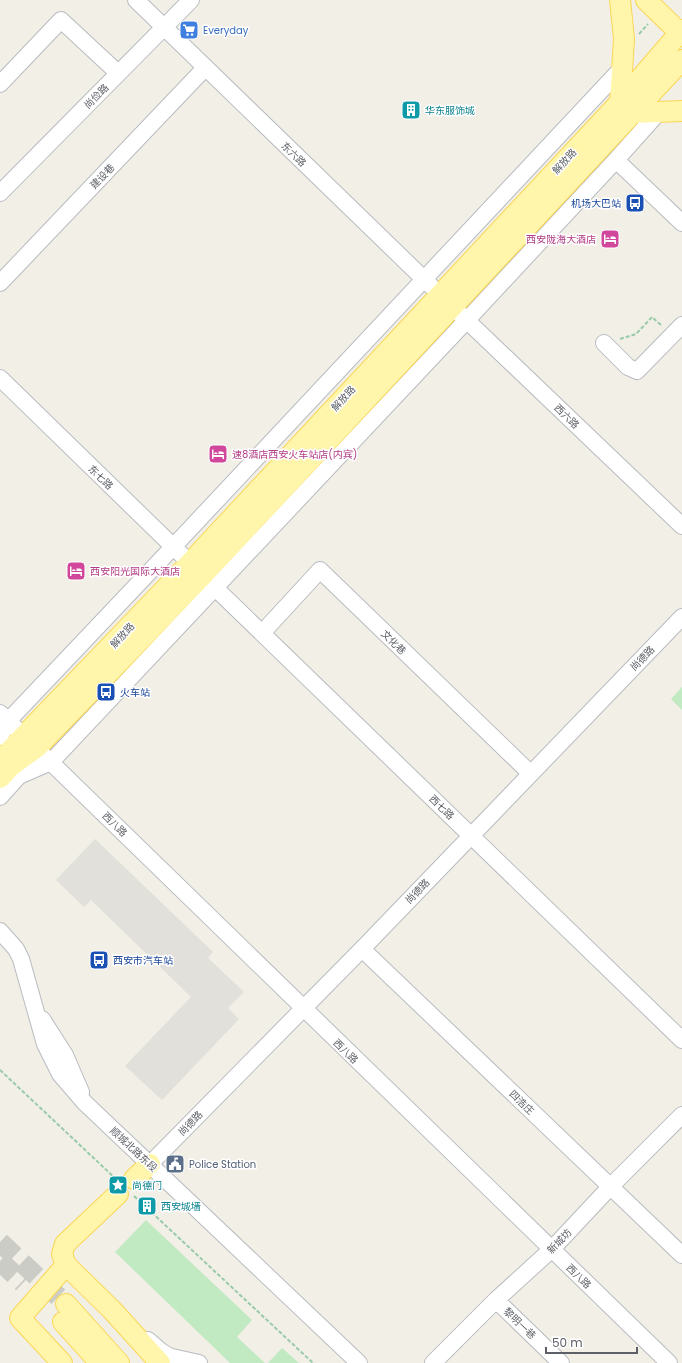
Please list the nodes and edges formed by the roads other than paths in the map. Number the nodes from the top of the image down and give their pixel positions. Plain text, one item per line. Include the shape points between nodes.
1 (136, 0) edge
2 (192, 0) edge
3 (620, 0) edge
4 (646, 0) edge
5 (164, 28) junction
6 (681, 33) edge
7 (682, 60) edge
8 (205, 68) junction
9 (622, 68) junction
10 (118, 73) junction
11 (0, 84) edge
12 (626, 108) junction
13 (682, 111) edge
14 (658, 113) junction
15 (616, 160) junction
16 (0, 193) edge
17 (682, 223) edge
18 (424, 279) junction
19 (0, 283) edge
20 (446, 300) junction
21 (467, 320) junction
22 (677, 330) edge
23 (604, 343) road end
24 (0, 378) edge
25 (682, 526) edge
26 (173, 548) junction
27 (203, 575) junction
28 (682, 617) edge
29 (262, 633) junction
30 (4, 717) edge
31 (0, 737) edge
32 (31, 742) junction
33 (0, 761) edge
34 (51, 762) junction
35 (530, 773) junction
36 (10, 777) edge
37 (0, 797) edge
38 (471, 835) junction
39 (0, 931) edge
40 (362, 949) junction
41 (302, 1008) junction
42 (682, 1040) edge
43 (682, 1115) edge
44 (150, 1164) junction
45 (611, 1186) junction
46 (552, 1249) junction
47 (682, 1255) edge
48 (66, 1265) junction
49 (496, 1300) junction
50 (170, 1361) edge
51 (62, 1363) edge
52 (100, 1363) edge
53 (119, 1363) edge
54 (199, 1363) edge
55 (359, 1363) edge
56 (433, 1363) edge
57 (561, 1363) edge
58 (669, 1363) edge

1 - 5 street, 东六路
2 - 5 street, 尚俭路
3 - 9 main road via 624,39
4 - 6 main road
5 - 8 street, 东六路
5 - 10 street, 尚俭路
6 - 12 main road, 解放路
7 - 12 main road, 解放路
8 - 18 street, 东六路
8 - 19 street, 建设巷
9 - 12 main road
9 - 18 street
10 - 11 street via 61,20
10 - 16 street, 尚俭路
12 - 14 main road
12 - 20 main road, 解放路
13 - 14 main road
14 - 15 street
15 - 17 street
15 - 21 street
18 - 20 street, 东六路
18 - 26 street
20 - 21 street, 西六路
20 - 27 main road, 解放路
21 - 25 street, 西六路
21 - 27 street
22 - 23 street via 637,371 628,367
24 - 26 street, 东七路
26 - 27 street, 东七路
26 - 30 street
27 - 29 street, 西七路
27 - 32 main road, 解放路
27 - 34 street
28 - 35 street, 尚德路
29 - 35 street, 文化巷 via 320,570
29 - 38 street, 西七路
30 - 31 street
30 - 32 street, 西八路
31 - 32 street
32 - 33 main road, 解放路
32 - 34 street, 西八路
32 - 36 main road, 解放路 via 11,766
34 - 36 street
34 - 41 street, 西八路
35 - 38 street, 尚德路
36 - 37 street
38 - 40 street, 尚德路
38 - 42 street, 西七路
39 - 44 street, 顺城北路东段 via 21,959 44,1044 60,1074 85,1103
40 - 41 street, 尚德路
40 - 45 street, 四浩庄
41 - 44 street, 尚德路
41 - 46 street, 西八路
43 - 45 street, 新城坊
44 - 48 main road via 63,1247 62,1254
44 - 55 street, 顺城北路东段
45 - 46 street, 新城坊
45 - 47 street, 四浩庄
46 - 49 street, 新城坊
46 - 58 street, 西八路
48 - 50 main road
48 - 51 main road via 20,1318
49 - 56 street, 新城坊
49 - 57 street, 黎明一巷
50 - 54 street
52 - 53 main road via 61,1309

